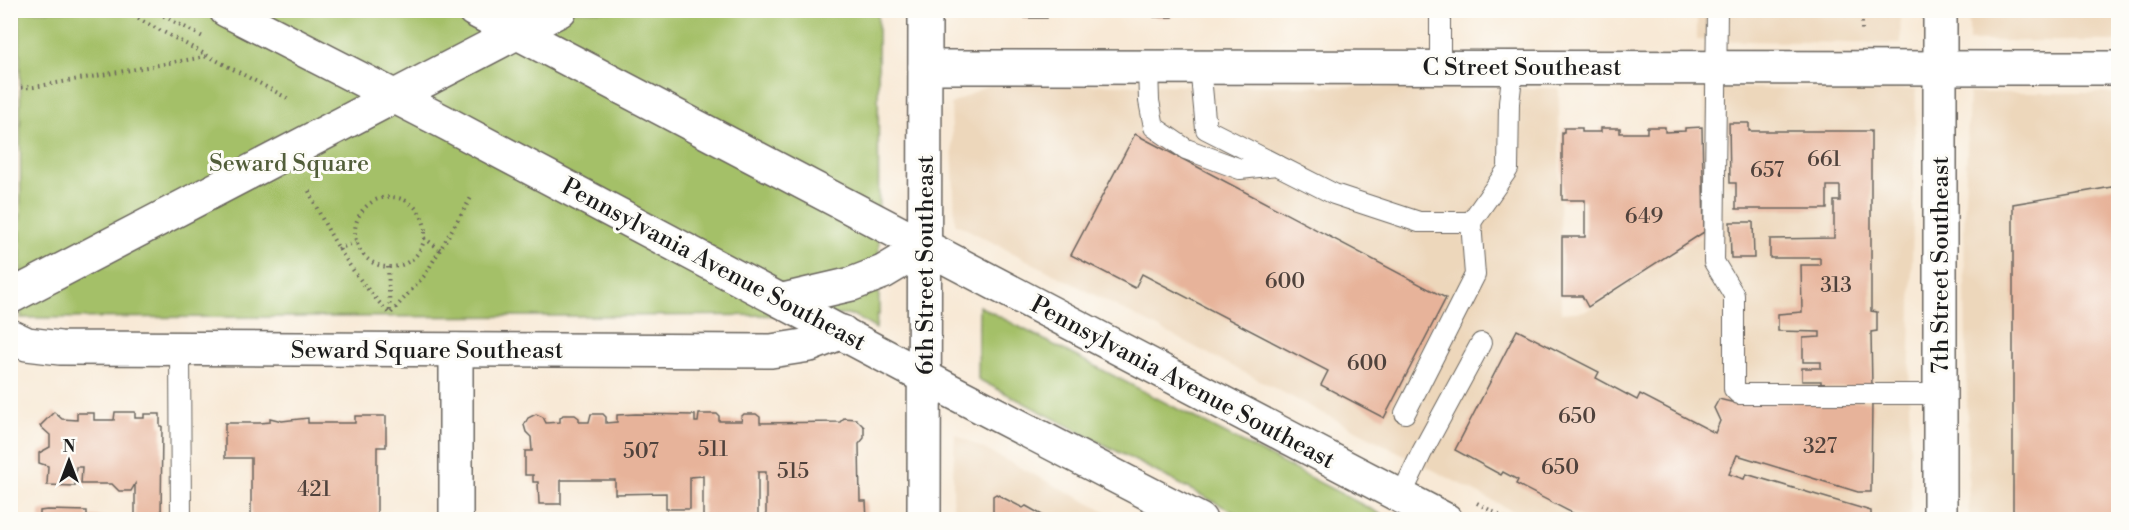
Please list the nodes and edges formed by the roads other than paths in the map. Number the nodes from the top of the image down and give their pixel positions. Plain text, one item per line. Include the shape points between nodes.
1 (226, 10) edge
2 (474, 10) edge
3 (560, 10) edge
4 (925, 10) edge
5 (1440, 10) edge
6 (1717, 10) edge
7 (1940, 10) edge
8 (515, 32) junction
9 (1148, 66) junction
10 (1200, 66) junction
11 (1440, 66) junction
12 (925, 67) junction
13 (1717, 67) junction
14 (1513, 68) junction
15 (1939, 68) junction
16 (2118, 68) edge
17 (392, 97) junction
18 (1277, 165) junction
19 (1471, 222) junction
20 (925, 247) junction
21 (10, 297) edge
22 (783, 300) junction
23 (842, 332) junction
24 (10, 336) edge
25 (1481, 343) dead end
26 (180, 350) junction
27 (456, 350) junction
28 (925, 376) junction
29 (1940, 394) junction
30 (1405, 413) dead end
31 (1401, 496) junction
32 (181, 519) edge
33 (456, 519) edge
34 (924, 519) edge
35 (1200, 519) edge
36 (1446, 519) edge
37 (1940, 519) edge

1 - 17 street, Pennsylvania Avenue Southeast
2 - 8 street, Pennsylvania Avenue Southeast
3 - 8 street
4 - 12 street, 6th Street Southeast
5 - 11 lane
6 - 13 lane
7 - 15 street, 7th Street Southeast
8 - 17 street
8 - 20 street, Pennsylvania Avenue Southeast
9 - 10 street, C Street Southeast
9 - 12 street, C Street Southeast
9 - 18 lane via 1154,127 1186,149 1240,169
10 - 11 street, C Street Southeast
10 - 18 lane via 1206,129
11 - 14 street, C Street Southeast
12 - 20 street, 6th Street Southeast
13 - 14 street, C Street Southeast
13 - 15 street, C Street Southeast
13 - 29 lane via 1714,262 1734,295 1734,389 1738,394
14 - 19 lane via 1508,169
15 - 16 street, C Street Southeast
15 - 29 street, 7th Street Southeast
17 - 21 street
17 - 22 street, Pennsylvania Avenue Southeast
18 - 19 lane via 1334,194 1419,222
19 - 30 lane via 1475,275
20 - 22 street via 873,276
20 - 28 street, 6th Street Southeast
20 - 31 street, Pennsylvania Avenue Southeast
22 - 23 street, Pennsylvania Avenue Southeast
23 - 27 street, Seward Square Southeast via 810,345 771,351
23 - 28 street, Pennsylvania Avenue Southeast
24 - 26 street, Seward Square Southeast via 41,347
25 - 31 lane
26 - 27 street, Seward Square Southeast
26 - 32 lane
27 - 33 street
28 - 34 street, 6th Street Southeast
28 - 35 street, Pennsylvania Avenue Southeast
29 - 37 street, 7th Street Southeast
31 - 36 street, Pennsylvania Avenue Southeast

